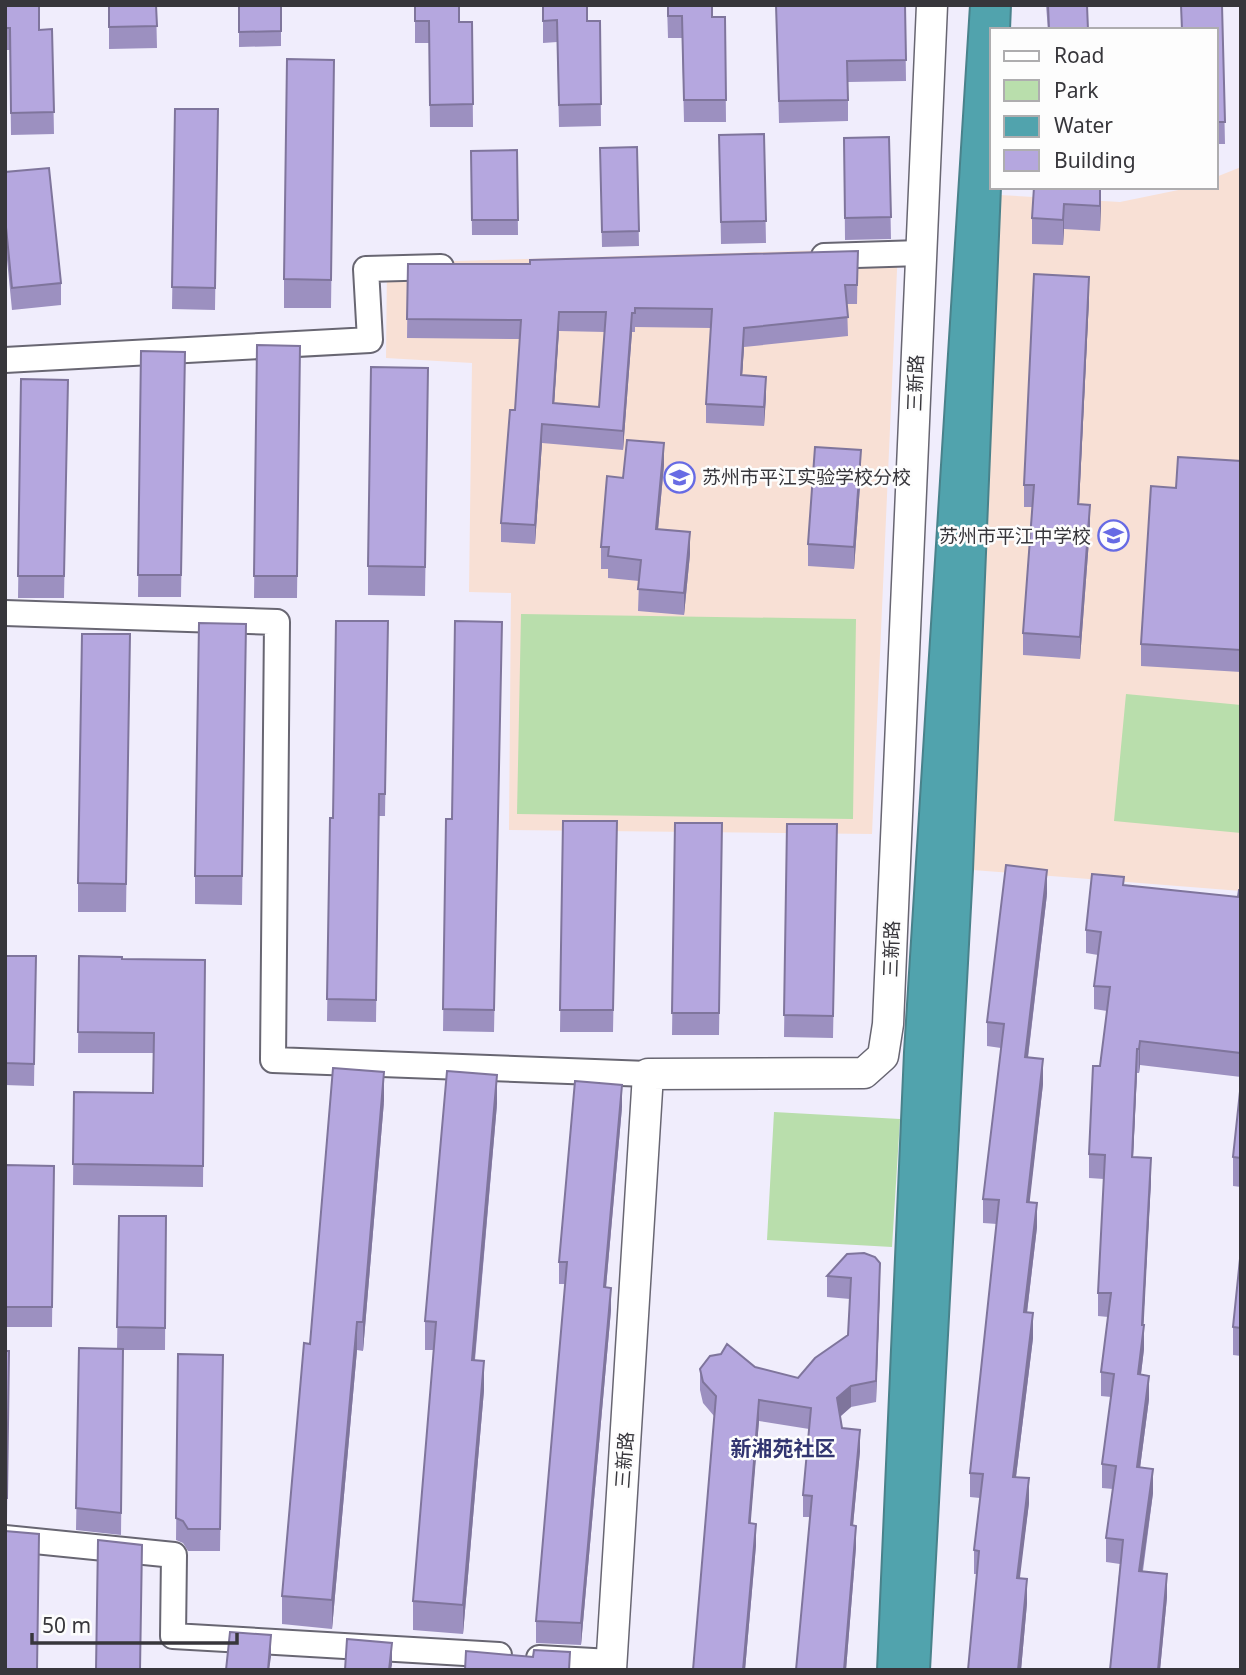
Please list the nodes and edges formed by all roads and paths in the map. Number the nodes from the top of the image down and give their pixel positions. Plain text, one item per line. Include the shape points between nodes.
1 (932, 5) edge
2 (921, 253) junction
3 (796, 257) edge
4 (463, 267) edge
5 (5, 360) edge
6 (5, 613) edge
7 (648, 1074) junction
8 (5, 1538) edge
9 (611, 1666) edge

1 - 2 street, 三新路
2 - 3 street
2 - 7 street, 三新路 via 883,1056 864,1073
4 - 5 street via 366,269 370,340
6 - 7 street via 278,622 273,1060
7 - 9 street, 三新路
8 - 9 street via 174,1555 173,1636

